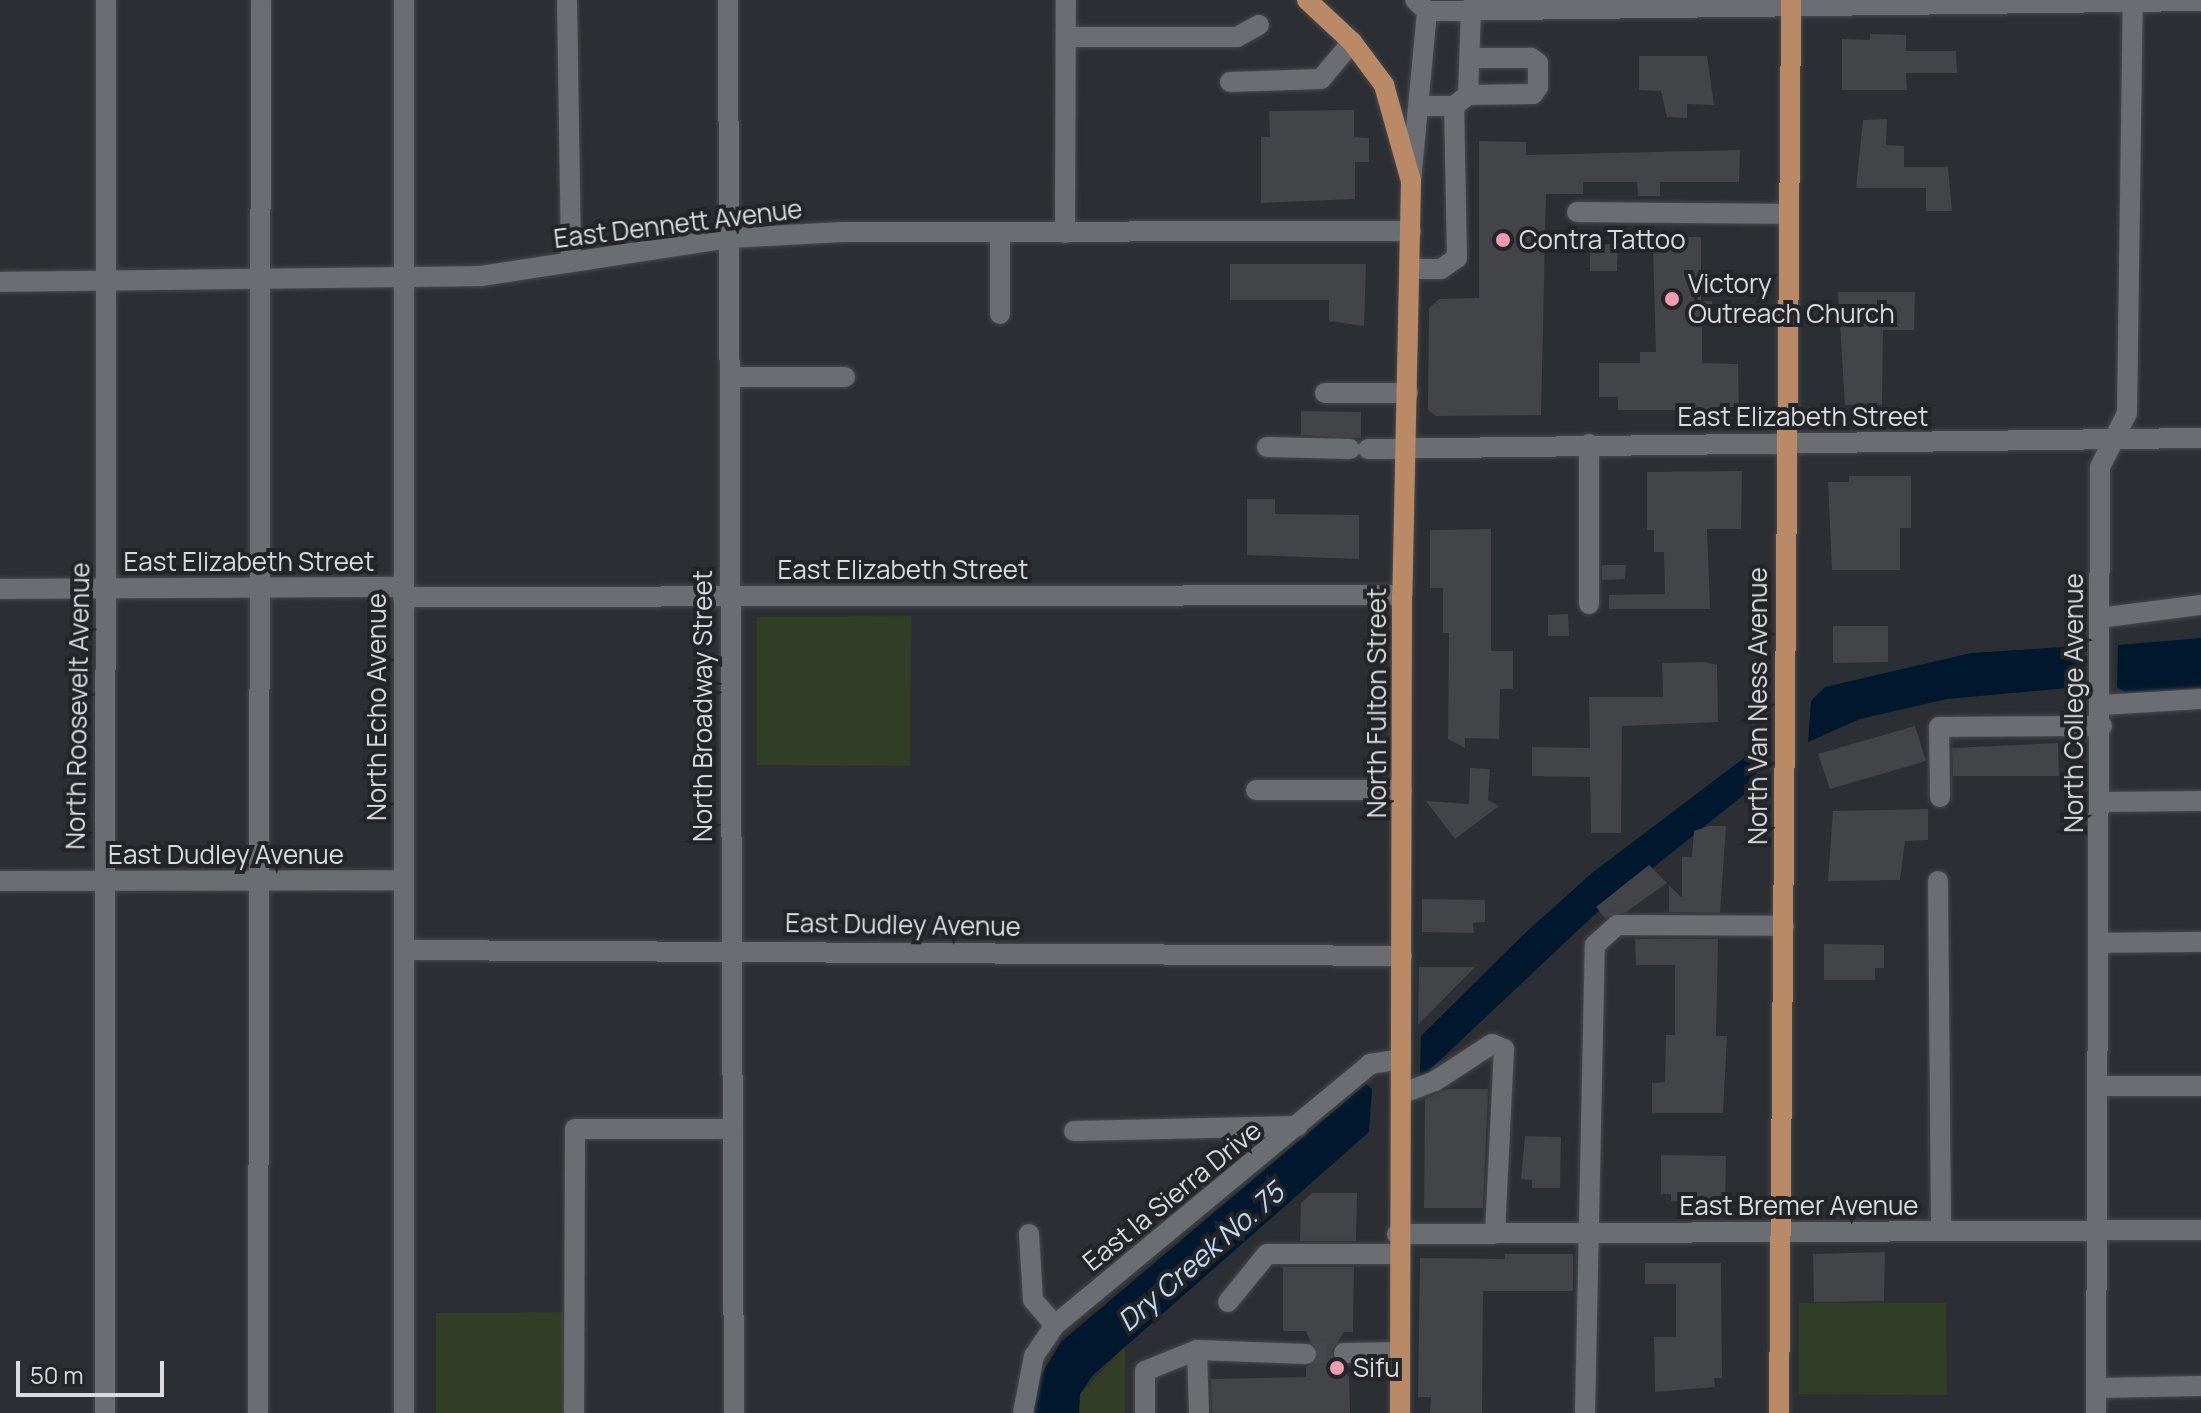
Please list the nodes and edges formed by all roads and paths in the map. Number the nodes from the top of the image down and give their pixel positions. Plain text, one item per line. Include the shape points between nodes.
1 (106, 0) edge
2 (261, 0) edge
3 (404, 0) edge
4 (567, 0) edge
5 (728, 0) edge
6 (1066, 0) edge
7 (1307, 0) edge
8 (2133, 1) edge
9 (2201, 1) edge
10 (1791, 2) edge
11 (1421, 6) edge
12 (1471, 7) junction
13 (1259, 25) dead end
14 (1066, 37) junction
15 (1352, 42) junction
16 (1471, 58) junction
17 (1230, 82) dead end
18 (1461, 100) junction
19 (1420, 106) junction
20 (1411, 181) junction
21 (1577, 212) dead end
22 (1789, 214) junction
23 (1411, 231) junction
24 (1000, 233) junction
25 (1065, 233) junction
26 (730, 238) junction
27 (571, 262) junction
28 (1411, 269) junction
29 (259, 280) junction
30 (404, 280) junction
31 (106, 281) junction
32 (0, 282) edge
33 (1000, 314) dead end
34 (731, 377) junction
35 (845, 377) dead end
36 (1325, 393) dead end
37 (1408, 393) junction
38 (2201, 438) edge
39 (2112, 440) junction
40 (1785, 442) junction
41 (1589, 444) junction
42 (1405, 445) junction
43 (1267, 447) dead end
44 (257, 587) junction
45 (0, 589) edge
46 (106, 589) junction
47 (403, 592) junction
48 (1402, 595) junction
49 (730, 596) junction
50 (1589, 604) dead end
51 (2201, 605) edge
52 (2099, 618) junction
53 (2201, 699) edge
54 (2102, 716) junction
55 (1256, 790) dead end
56 (1402, 790) junction
57 (1940, 797) dead end
58 (2201, 801) edge
59 (2101, 802) junction
60 (404, 880) junction
61 (0, 881) edge
62 (102, 881) junction
63 (256, 881) junction
64 (1938, 881) dead end
65 (1784, 926) junction
66 (2201, 942) edge
67 (2099, 943) junction
68 (727, 949) junction
69 (404, 950) junction
70 (1402, 956) junction
71 (1401, 1062) junction
72 (2098, 1086) junction
73 (2201, 1086) edge
74 (1401, 1094) junction
75 (1298, 1126) junction
76 (733, 1129) junction
77 (1074, 1131) dead end
78 (2096, 1230) junction
79 (2201, 1230) edge
80 (1941, 1231) junction
81 (1781, 1232) junction
82 (1585, 1233) junction
83 (1029, 1234) dead end
84 (1495, 1234) junction
85 (1398, 1244) junction
86 (1228, 1302) dead end
87 (1055, 1325) junction
88 (1197, 1350) junction
89 (1400, 1352) junction
90 (1344, 1353) tunnel mouth
91 (1306, 1354) tunnel mouth
92 (2201, 1386) edge
93 (2096, 1388) junction
94 (105, 1413) edge
95 (258, 1413) edge
96 (404, 1413) edge
97 (574, 1413) edge
98 (734, 1413) edge
99 (1023, 1413) edge
100 (1145, 1413) edge
101 (1199, 1413) edge
102 (1400, 1413) edge
103 (1585, 1413) edge
104 (1779, 1413) edge
105 (2096, 1413) edge

1 - 31 street, North Roosevelt Avenue
2 - 29 street
3 - 30 street, North Echo Avenue
4 - 27 street
5 - 26 street, North Broadway Street
6 - 14 street
7 - 15 main road
8 - 9 street
8 - 10 street
8 - 39 street, North College Avenue via 2127,413
10 - 12 street
10 - 22 main road, North Van Ness Avenue
11 - 12 street
11 - 19 street, North Fulton Street
12 - 16 street
13 - 14 street via 1237,37
14 - 25 street
15 - 17 street via 1321,79
15 - 20 main road via 1384,85
16 - 18 street
16 - 18 street via 1531,58 1538,63 1538,87 1533,94
18 - 19 street
18 - 28 street via 1457,258 1441,269
19 - 20 street, North Fulton Street
20 - 23 main road, North Fulton Street
21 - 22 street
22 - 40 main road, North Van Ness Avenue
23 - 25 street, East Dennett Avenue
23 - 28 main road, North Fulton Street
24 - 25 street, East Dennett Avenue
24 - 26 street, East Dennett Avenue
24 - 33 street
26 - 27 street, East Dennett Avenue
26 - 34 street, North Broadway Street
27 - 30 street, East Dennett Avenue
28 - 37 main road, North Fulton Street
29 - 30 street, East Dennett Avenue
29 - 31 street, East Dennett Avenue
29 - 44 street
30 - 47 street, North Echo Avenue
31 - 32 street, East Dennett Avenue
31 - 46 street, North Roosevelt Avenue
34 - 35 street
34 - 49 street, North Broadway Street
36 - 37 street
37 - 42 main road, North Fulton Street
38 - 39 street, East Elizabeth Street
39 - 40 street, East Elizabeth Street
39 - 52 street, North College Avenue via 2100,467
40 - 41 street, East Elizabeth Street
40 - 65 main road, North Van Ness Avenue
41 - 42 street, East Elizabeth Street
41 - 50 street
42 - 43 street, East Elizabeth Street
42 - 48 main road, North Fulton Street
44 - 46 street, East Elizabeth Street
44 - 47 street, East Elizabeth Street
44 - 63 street
45 - 46 street, East Elizabeth Street
46 - 62 street, North Roosevelt Avenue
47 - 49 street, East Elizabeth Street
47 - 60 street, North Echo Avenue
48 - 49 street, East Elizabeth Street
48 - 56 main road, North Fulton Street
49 - 68 street, North Broadway Street
51 - 52 street
52 - 54 street, North College Avenue
53 - 54 street
54 - 57 street via 1939,727
54 - 59 street, North College Avenue
55 - 56 street
56 - 70 main road, North Fulton Street
58 - 59 street
59 - 67 street, North College Avenue
60 - 63 street, East Dudley Avenue
60 - 69 street, North Echo Avenue
61 - 62 street, East Dudley Avenue
62 - 63 street, East Dudley Avenue
62 - 94 street, North Roosevelt Avenue
63 - 95 street
64 - 80 street
65 - 81 main road, North Van Ness Avenue
65 - 82 street via 1617,925 1602,934 1595,945
66 - 67 street
67 - 72 street, North College Avenue
68 - 69 street, East Dudley Avenue
68 - 70 street, East Dudley Avenue
68 - 76 street, North Broadway Street
69 - 96 street, North Echo Avenue
70 - 71 main road, North Fulton Street
71 - 74 main road, North Fulton Street
71 - 75 street, East la Sierra Drive via 1370,1064
72 - 73 street
72 - 78 street, North College Avenue
74 - 84 street via 1435,1081 1492,1044 1504,1049
74 - 85 main road, North Fulton Street
75 - 77 street
75 - 87 street, East la Sierra Drive
76 - 97 street via 575,1129
76 - 98 street, North Broadway Street
78 - 79 street, East Bremer Avenue
78 - 80 street, East Bremer Avenue
78 - 93 street, North College Avenue
80 - 81 street, East Bremer Avenue
81 - 82 street, East Bremer Avenue
81 - 104 main road, North Van Ness Avenue
82 - 84 street, East Bremer Avenue
82 - 103 street
83 - 87 street via 1033,1300
84 - 85 street, East Bremer Avenue
85 - 86 street, East Bremer Avenue via 1267,1254
85 - 89 main road, North Fulton Street
87 - 99 street, East la Sierra Drive via 1034,1356
88 - 91 street
88 - 100 street via 1145,1371
88 - 101 street
89 - 90 street
89 - 102 main road, North Fulton Street
92 - 93 street
93 - 105 street, North College Avenue

